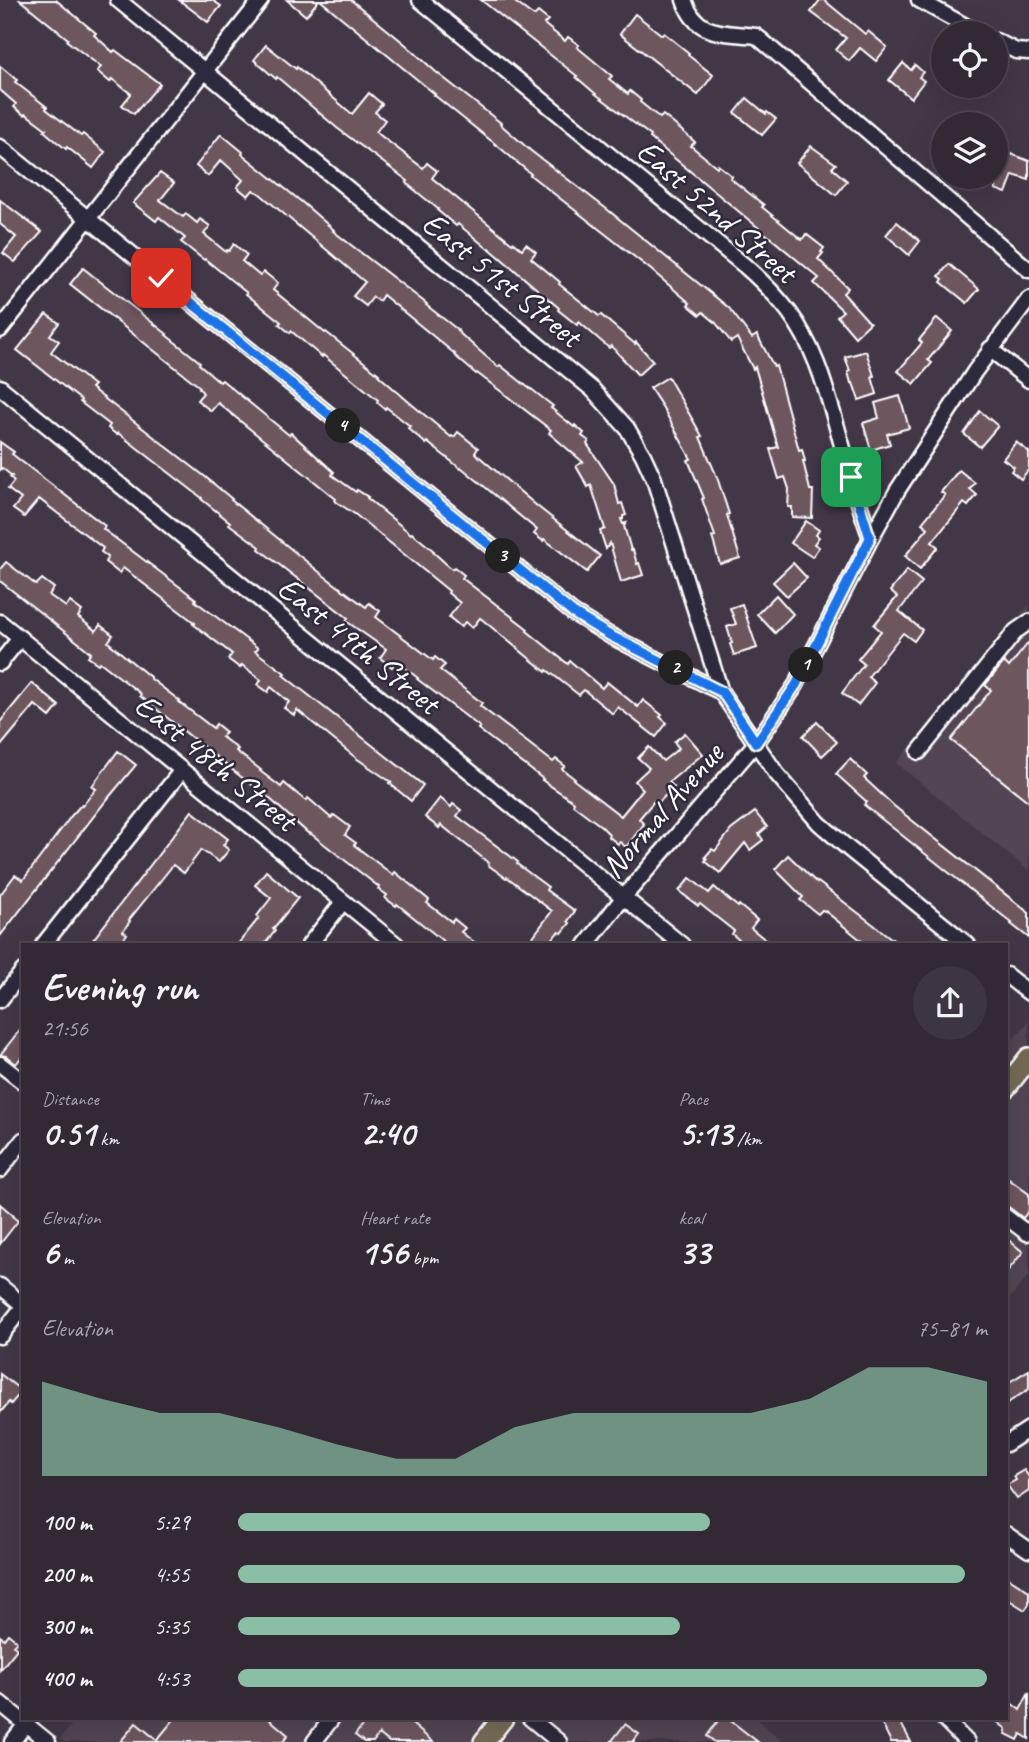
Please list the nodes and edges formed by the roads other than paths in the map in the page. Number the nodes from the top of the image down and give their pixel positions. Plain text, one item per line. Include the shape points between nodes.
1 (118, 0) edge
2 (261, 0) edge
3 (420, 0) edge
4 (684, 0) edge
5 (919, 0) edge
6 (957, 21) edge
7 (1008, 47) edge
8 (1029, 52) edge
9 (204, 70) junction
10 (0, 147) edge
11 (88, 218) junction
12 (1029, 270) edge
13 (1029, 299) edge
14 (0, 330) edge
15 (990, 349) junction
16 (1029, 380) edge
17 (0, 387) edge
18 (870, 538) junction
19 (0, 622) edge
20 (1029, 622) edge
21 (20, 638) junction
22 (0, 663) edge
23 (722, 692) junction
24 (756, 743) junction
25 (919, 752) dead end
26 (182, 770) junction
27 (624, 898) junction
28 (343, 902) junction
29 (45, 943) edge
30 (311, 943) edge
31 (394, 943) edge
32 (588, 943) edge
33 (680, 943) edge
34 (966, 943) edge
35 (21, 974) edge
36 (1008, 977) edge
37 (1029, 993) edge
38 (0, 1000) edge
39 (1029, 1059) edge
40 (0, 1064) edge
41 (21, 1080) edge
42 (1008, 1085) edge
43 (21, 1143) edge
44 (0, 1170) edge
45 (1008, 1219) edge
46 (1029, 1230) edge
47 (0, 1286) edge
48 (21, 1304) edge
49 (21, 1309) edge
50 (0, 1336) edge
51 (1029, 1429) edge
52 (1008, 1443) edge
53 (1008, 1535) edge
54 (1029, 1550) edge
55 (2, 1708) edge
56 (501, 1720) edge
57 (532, 1720) edge
58 (945, 1720) edge
59 (325, 1721) edge
60 (26, 1724) junction
61 (12, 1742) edge
62 (48, 1742) edge
63 (314, 1742) edge
64 (484, 1742) edge
65 (559, 1742) edge
66 (967, 1742) edge

1 - 9 street, East 51st Street
2 - 9 street
3 - 18 street, East 52nd Street via 770,288 806,339 822,374
4 - 12 street via 691,16 706,29 760,39
5 - 6 street
7 - 8 street
9 - 11 street
9 - 23 street, East 51st Street via 593,390 619,418 654,479
10 - 11 street
11 - 14 street
11 - 23 street via 573,613
13 - 15 street, Normal Avenue
15 - 16 street
15 - 18 street, Normal Avenue
17 - 27 street, East 49th Street
18 - 24 street, Normal Avenue via 796,685
19 - 21 street, East 48th Street
20 - 25 street via 1016,631
21 - 22 street
21 - 26 street, East 48th Street
23 - 24 street
24 - 27 street, Normal Avenue
24 - 34 street via 819,823
26 - 28 street, East 48th Street
26 - 29 street
27 - 32 street, Normal Avenue
27 - 33 street, East 49th Street
28 - 30 street
28 - 31 street, East 48th Street
35 - 38 street
36 - 37 street
39 - 42 main road
40 - 41 street
43 - 44 street
45 - 46 street via 1027,1233
47 - 48 street
49 - 50 street
51 - 52 street
53 - 54 street
55 - 60 street
56 - 64 main road
57 - 65 street
58 - 66 street
59 - 63 street
60 - 61 street
60 - 62 street

